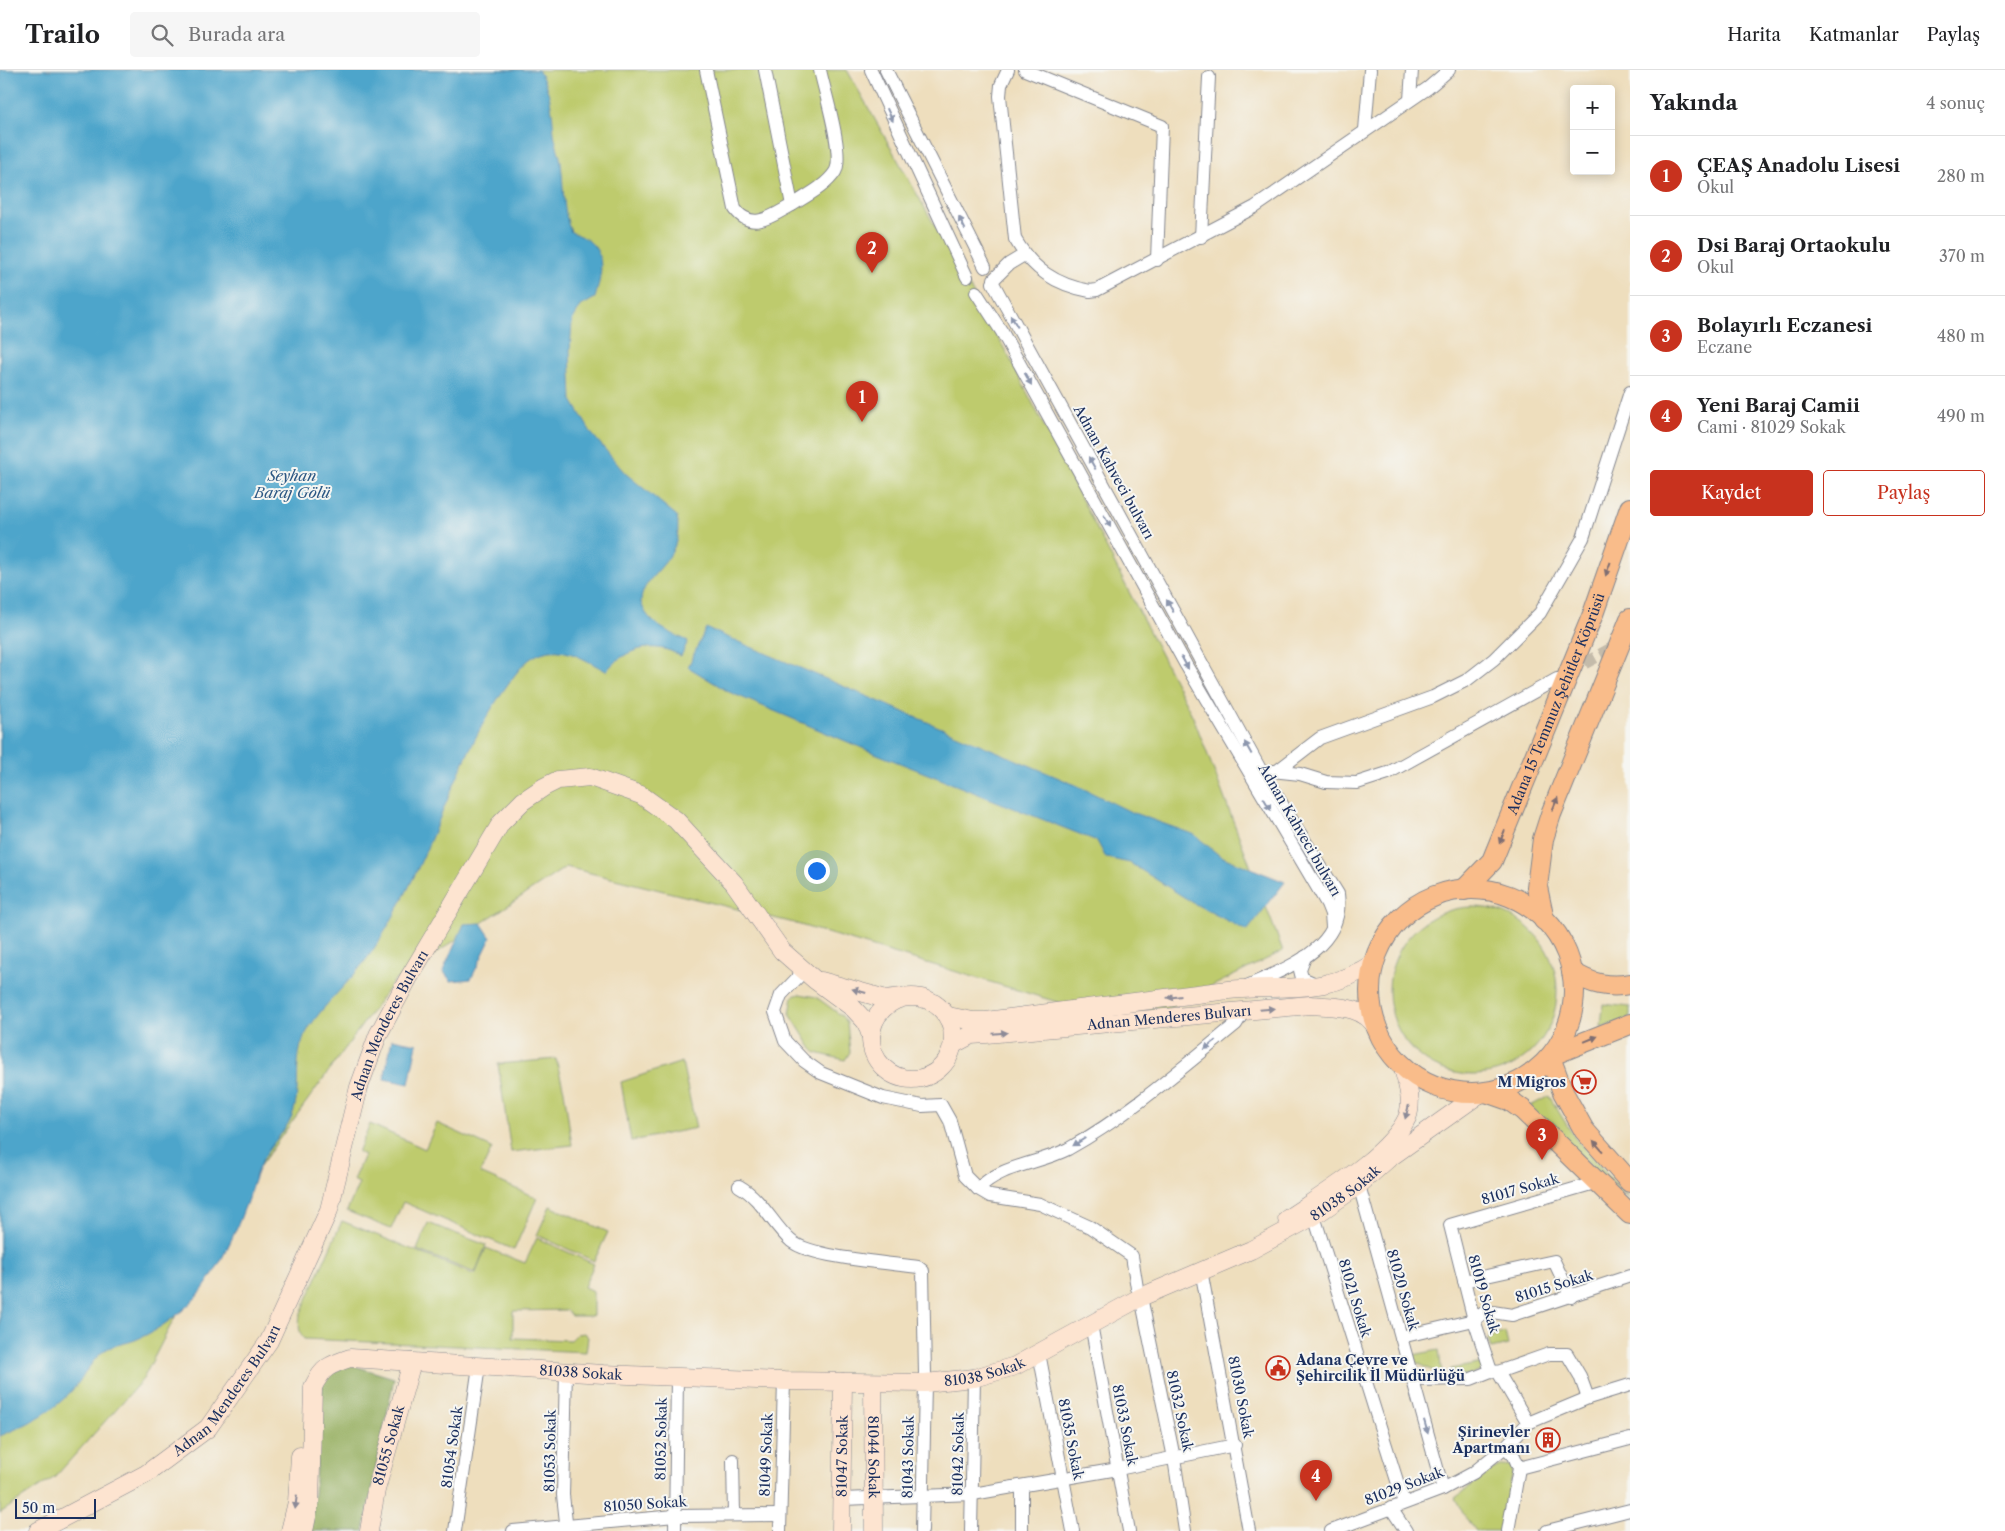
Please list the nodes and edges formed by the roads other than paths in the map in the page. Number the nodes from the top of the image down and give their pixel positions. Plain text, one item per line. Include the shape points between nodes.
1 (706, 70) edge
2 (765, 70) edge
3 (820, 70) edge
4 (871, 70) edge
5 (886, 70) edge
6 (1008, 70) edge
7 (1025, 70) edge
8 (1370, 70) edge
9 (1412, 70) edge
10 (1449, 70) edge
11 (1209, 77) dead end
12 (1410, 100) junction
13 (1365, 130) junction
14 (792, 206) junction
15 (1201, 237) junction
16 (1024, 256) junction
17 (1157, 260) junction
18 (990, 275) junction
19 (967, 277) junction
20 (976, 292) junction
21 (1630, 392) edge
22 (1630, 508) edge
23 (1630, 619) edge
24 (1557, 679) tunnel mouth
25 (1260, 770) junction
26 (1277, 771) junction
27 (1464, 890) junction
28 (1544, 920) junction
29 (1332, 928) junction
30 (1306, 958) junction
31 (1375, 962) junction
32 (1572, 972) junction
33 (810, 976) junction
34 (1630, 984) edge
35 (1320, 986) junction
36 (1240, 989) junction
37 (902, 997) junction
38 (1244, 1011) junction
39 (948, 1016) junction
40 (1630, 1024) edge
41 (1377, 1029) junction
42 (871, 1036) junction
43 (954, 1044) junction
44 (1551, 1056) junction
45 (1402, 1065) junction
46 (1485, 1093) junction
47 (1598, 1182) junction
48 (1630, 1182) edge
49 (1359, 1185) junction
50 (739, 1186) dead end
51 (978, 1189) junction
52 (1630, 1214) edge
53 (1314, 1216) junction
54 (1450, 1225) joint
55 (1201, 1270) junction
56 (1630, 1276) edge
57 (1464, 1281) junction
58 (1139, 1293) junction
59 (1571, 1297) junction
60 (1474, 1320) junction
61 (1091, 1324) junction
62 (1401, 1337) junction
63 (1039, 1353) junction
64 (405, 1357) junction
65 (479, 1366) junction
66 (566, 1371) junction
67 (1494, 1371) junction
68 (677, 1377) junction
69 (974, 1378) junction
70 (925, 1379) junction
71 (1413, 1380) junction
72 (784, 1381) junction
73 (843, 1382) junction
74 (873, 1383) junction
75 (1630, 1385) edge
76 (1588, 1398) junction
77 (1528, 1423) junction
78 (1630, 1439) edge
79 (1235, 1445) junction
80 (1505, 1447) junction
81 (1174, 1458) junction
82 (733, 1460) dead end
83 (1520, 1468) junction
84 (1118, 1469) junction
85 (1063, 1478) junction
86 (1022, 1486) junction
87 (1443, 1489) junction
88 (973, 1494) junction
89 (922, 1495) junction
90 (875, 1498) junction
91 (842, 1500) junction
92 (1404, 1503) junction
93 (1391, 1508) junction
94 (1630, 1510) edge
95 (734, 1515) junction
96 (780, 1515) junction
97 (675, 1516) junction
98 (567, 1528) edge
99 (38, 1531) edge
100 (290, 1531) edge
101 (304, 1531) edge
102 (369, 1531) edge
103 (456, 1531) edge
104 (513, 1531) edge
105 (675, 1531) edge
106 (780, 1531) edge
107 (841, 1531) edge
108 (874, 1531) edge
109 (922, 1531) edge
110 (971, 1531) edge
111 (1022, 1531) edge
112 (1073, 1531) edge
113 (1129, 1531) edge
114 (1185, 1531) edge
115 (1249, 1531) edge
116 (1331, 1531) edge
117 (1406, 1531) edge
118 (1508, 1531) edge
119 (1547, 1531) edge

1 - 14 street via 735,208 741,217 749,221 763,220
2 - 14 street
3 - 14 street via 838,152 837,166 829,178
4 -> 19 street
18 -> 5 street, Adnan Kahveci bulvarı
6 - 16 street via 1000,96 1015,239
7 - 17 street via 1162,126
8 - 13 street
9 - 12 street
10 - 12 street
11 - 15 street
12 - 13 street
13 - 15 street via 1264,201
15 - 17 street
16 - 17 street via 1042,273 1090,291
16 - 18 street
18 - 19 street via 976,267
18 - 20 street via 984,292
25 -> 18 street, Adnan Kahveci bulvarı
19 - 20 street via 969,286
20 -> 29 street, Adnan Kahveci bulvarı via 1002,332 1186,665 1327,904
21 - 26 street via 1583,538 1540,613 1494,659 1467,680 1432,697 1320,738
22 -> 27 main road, Adana 15 Temmuz Şehitler Köprüsü via 1598,597 1492,861
28 -> 23 main road via 1537,887 1543,839
24 - 26 street via 1388,774 1356,783 1326,782
25 - 26 street
25 - 29 street, Adnan Kahveci bulvarı via 1338,894 1339,911
27 - 28 main road via 1506,895
27 - 31 main road via 1446,893 1414,907 1391,930
28 - 32 main road via 1564,946
29 - 30 street via 1323,944
30 - 35 street via 1300,970 1302,978
30 - 36 street
31 - 35 main road via 1351,978
31 - 41 main road via 1370,991
32 - 34 main road via 1603,986
32 - 44 main road via 1574,992 1570,1020
37 -> 33 main road, Adnan Menderes Bulvarı via 886,999
33 - 42 main road, Adnan Menderes Bulvarı via 853,1008 866,1022
33 - 51 street via 781,995 776,1012 785,1041 821,1073 883,1098 922,1106 940,1104 950,1121 965,1176
33 - 99 main road, Adnan Menderes Bulvarı via 782,951 734,883 676,820 641,795 590,777 558,780 523,802 502,823 378,1035 359,1087 328,1210 269,1341 208,1428 146,1474
35 - 36 main road
36 -> 39 main road via 986,1021 973,1022
37 - 39 main road, Adnan Menderes Bulvarı via 928,999
37 - 42 main road via 880,1012 873,1023
38 -> 41 main road, Adnan Menderes Bulvarı via 1346,1007 1373,1021
43 -> 38 main road, Adnan Menderes Bulvarı via 979,1035
38 -> 51 street via 1236,1024 1126,1113 1066,1150 988,1178
39 - 43 main road
44 -> 40 main road
41 - 45 main road
42 - 43 main road, Adnan Menderes Bulvarı via 875,1055 887,1071 900,1078 914,1080 928,1077 940,1069
44 - 46 main road via 1527,1077
48 -> 44 main road via 1584,1130 1563,1092
45 - 46 main road via 1435,1087
45 -> 58 main road, 81038 Sokak via 1410,1102 1407,1117 1394,1137 1363,1166 1285,1220 1229,1251
46 - 47 main road via 1509,1100 1524,1110
46 - 49 main road, 81038 Sokak via 1388,1158
47 - 52 main road
47 - 54 street, 81017 Sokak
49 - 53 main road, 81038 Sokak
49 - 62 street, 81020 Sokak
50 - 70 street, 81043 Sokak via 751,1193 792,1242 821,1254 918,1267 923,1271
51 - 58 street, 81032 Sokak via 990,1196 1040,1204 1090,1227 1132,1256
53 - 55 main road, 81038 Sokak via 1251,1250
53 - 92 street, 81021 Sokak
54 - 57 street, 81019 Sokak
55 - 58 main road, 81038 Sokak
55 - 79 street, 81030 Sokak
56 - 59 street, 81015 Sokak
57 - 59 street via 1554,1260
57 - 60 street, 81019 Sokak
58 - 61 main road, 81038 Sokak
58 - 70 main road, 81038 Sokak via 1004,1361 964,1373
58 - 81 street, 81032 Sokak
59 - 60 street, 81015 Sokak via 1512,1314 1486,1311
60 - 62 street, 81015 Sokak
60 - 67 street, 81019 Sokak
61 - 63 main road, 81038 Sokak
61 - 84 street, 81033 Sokak
62 - 71 street, 81020 Sokak
63 - 69 main road, 81038 Sokak via 1015,1366
63 - 85 street, 81035 Sokak
64 - 65 main road, 81038 Sokak
64 - 70 main road, 81038 Sokak
64 -> 100 main road via 350,1351 329,1357 316,1369 306,1386 297,1502
64 - 101 main road via 350,1358 321,1372 313,1387 310,1502
64 - 102 main road, 81055 Sokak
65 - 66 main road, 81038 Sokak
65 - 103 street, 81054 Sokak
66 - 68 main road, 81038 Sokak
66 - 98 street, 81053 Sokak via 563,1495
67 - 71 street via 1471,1379
67 - 76 street via 1549,1354 1567,1354
67 - 77 street, 81019 Sokak
68 - 72 main road, 81038 Sokak
68 - 97 street, 81052 Sokak
69 - 70 main road, 81038 Sokak
69 - 88 street, 81042 Sokak
70 - 74 main road, 81038 Sokak
70 - 89 street, 81043 Sokak
71 -> 87 street, 81020 Sokak
72 - 73 main road, 81038 Sokak
72 - 96 street, 81049 Sokak
73 - 74 main road, 81038 Sokak
73 - 91 main road, 81047 Sokak
74 - 90 main road, 81044 Sokak
75 - 76 street
76 - 77 street
77 - 80 street, 81029 Sokak
78 - 83 street
79 - 81 street
79 - 115 street, 81030 Sokak
80 - 83 street
80 - 87 street, 81029 Sokak via 1473,1473
81 - 84 street
81 - 114 street, 81032 Sokak
82 - 95 street
83 - 118 street
84 - 85 street
84 - 113 street, 81033 Sokak
85 - 86 street
85 - 112 street, 81035 Sokak
86 - 88 street
86 - 111 street
87 - 92 street, 81029 Sokak
88 - 89 street
88 - 110 street, 81042 Sokak
89 - 90 street
89 - 109 street, 81043 Sokak
90 - 91 street
90 - 108 main road, 81044 Sokak
91 - 107 main road, 81047 Sokak
92 - 93 street, 81029 Sokak
93 - 116 street, 81029 Sokak
93 - 117 street
94 - 119 street
95 - 96 street, 81050 Sokak
95 - 97 street, 81050 Sokak
96 - 106 street, 81049 Sokak
97 - 98 street, 81050 Sokak
97 - 105 street, 81052 Sokak
98 - 104 street, 81050 Sokak

